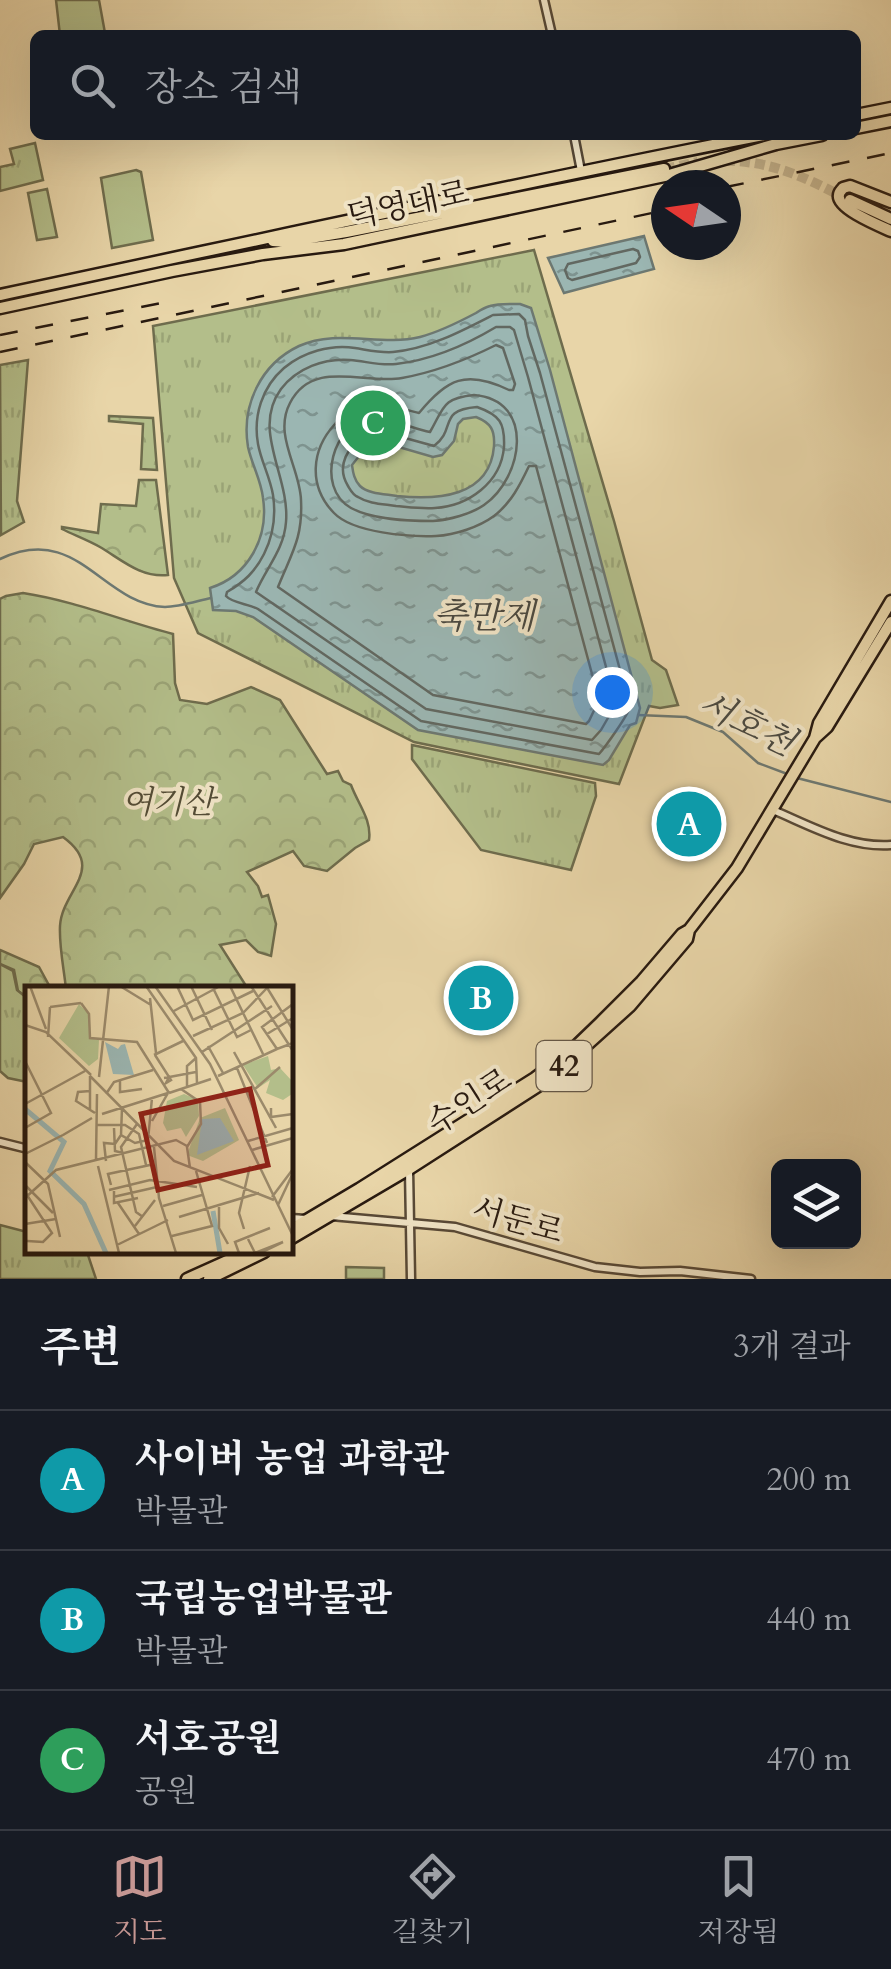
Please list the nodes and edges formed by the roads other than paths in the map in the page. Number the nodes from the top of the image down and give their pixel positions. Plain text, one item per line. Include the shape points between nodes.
1 (544, 0) edge
2 (551, 30) edge
3 (891, 108) edge
4 (861, 115) edge
5 (891, 121) edge
6 (861, 127) edge
7 (575, 140) edge
8 (738, 140) edge
9 (796, 140) edge
10 (664, 154) junction
11 (668, 170) edge
12 (675, 170) edge
13 (581, 171) junction
14 (651, 175) tunnel mouth
15 (651, 176) tunnel mouth
16 (854, 202) junction
17 (891, 206) edge
18 (891, 219) edge
19 (891, 229) edge
20 (262, 240) junction
21 (286, 242) junction
22 (262, 254) junction
23 (0, 295) edge
24 (0, 308) edge
25 (891, 601) edge
26 (891, 622) edge
27 (816, 738) junction
28 (773, 810) junction
29 (891, 845) edge
30 (0, 1142) edge
31 (25, 1148) edge
32 (407, 1164) junction
33 (330, 1216) junction
34 (410, 1224) junction
35 (292, 1228) edge
36 (292, 1229) edge
37 (243, 1254) edge
38 (260, 1254) edge
39 (187, 1279) edge
40 (209, 1279) edge
41 (410, 1279) edge
42 (750, 1279) edge

1 - 2 street
3 - 4 main road
5 - 6 main road
7 - 13 street
8 - 10 main road, 덕영대로
9 - 12 main road, 덕영대로
10 - 11 main road via 673,161
10 - 13 main road, 덕영대로
13 - 20 main road, 덕영대로
14 - 21 main road, 덕영대로
15 - 22 main road, 덕영대로 via 344,244
16 - 17 main road
16 - 18 main road
16 - 19 main road
17 - 19 main road via 850,186 838,196 846,208
20 - 21 main road
20 - 23 main road, 덕영대로
21 - 22 main road
22 - 24 main road, 덕영대로
25 - 27 main road, 수인로
26 - 27 main road, 수인로
27 - 28 main road, 수인로
28 - 29 street via 852,842
28 - 32 main road, 수인로 / 42 via 687,939 630,1006 535,1089
30 - 31 street
32 - 33 main road, 수인로 / 42
32 - 34 street
32 - 35 main road, 수인로
33 - 34 street, 서둔로
33 - 36 main road, 수인로 / 42
34 - 41 street
34 - 42 street, 서둔로 via 455,1228 595,1267
37 - 39 main road
38 - 40 main road

